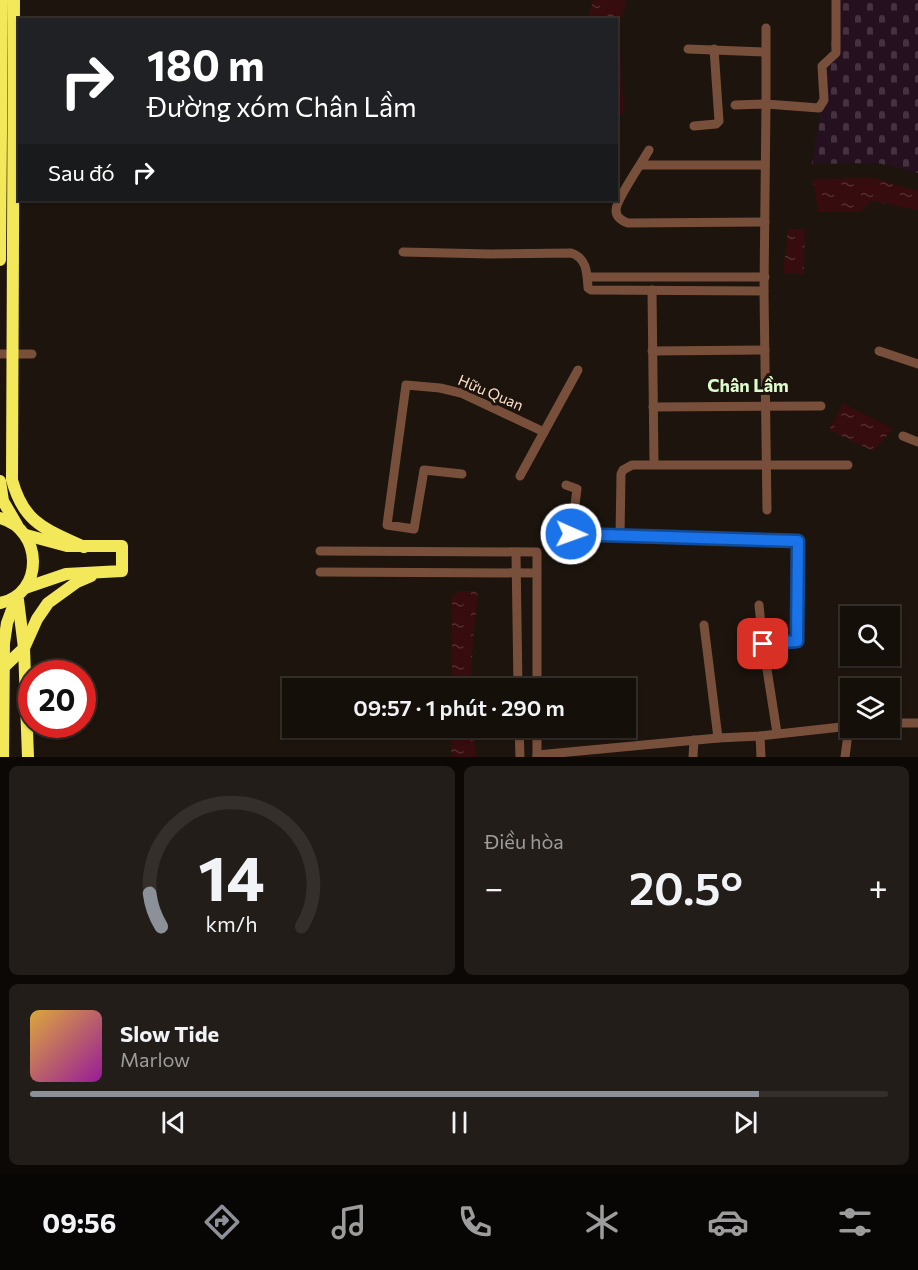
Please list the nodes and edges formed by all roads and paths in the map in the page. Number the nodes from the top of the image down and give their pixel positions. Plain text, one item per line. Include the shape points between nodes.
1 (2, 0) edge
2 (14, 0) edge
3 (836, 0) edge
4 (766, 28) dead end
5 (688, 49) dead end
6 (714, 50) junction
7 (765, 52) junction
8 (766, 104) junction
9 (735, 105) dead end
10 (693, 126) dead end
11 (650, 150) dead end
12 (641, 165) junction
13 (765, 165) junction
14 (765, 222) junction
15 (404, 252) dead end
16 (0, 260) edge
17 (588, 277) junction
18 (765, 277) junction
19 (652, 290) junction
20 (765, 291) junction
21 (765, 350) junction
22 (652, 351) junction
23 (879, 351) dead end
24 (6, 354) edge
25 (33, 354) dead end
26 (918, 364) edge
27 (578, 370) dead end
28 (766, 406) junction
29 (821, 406) dead end
30 (653, 407) junction
31 (544, 432) junction
32 (903, 436) dead end
33 (918, 442) edge
34 (654, 464) junction
35 (766, 464) junction
36 (848, 465) dead end
37 (462, 474) dead end
38 (520, 476) dead end
39 (4, 480) edge
40 (566, 485) dead end
41 (767, 510) dead end
42 (0, 518) edge
43 (22, 530) junction
44 (551, 534) dead end
45 (571, 534) junction
46 (620, 536) junction
47 (84, 546) junction
48 (320, 551) dead end
49 (516, 553) junction
50 (101, 572) junction
51 (320, 572) dead end
52 (516, 573) junction
53 (536, 573) junction
54 (21, 592) junction
55 (0, 603) edge
56 (759, 605) dead end
57 (704, 625) dead end
58 (763, 644) junction
59 (24, 648) junction
60 (3, 668) junction
61 (518, 678) edge
62 (537, 678) edge
63 (900, 723) edge
64 (918, 723) edge
65 (840, 727) edge
66 (777, 733) junction
67 (760, 736) junction
68 (519, 738) edge
69 (537, 738) edge
70 (718, 738) junction
71 (848, 738) edge
72 (694, 740) junction
73 (537, 756) edge
74 (3, 757) edge
75 (28, 757) edge
76 (520, 757) edge
77 (693, 757) edge
78 (761, 757) edge
79 (844, 757) edge

1 - 16 main road
2 - 24 main road
3 - 8 street via 836,53 822,66 824,100 819,108
4 - 7 street
5 - 6 street
6 - 7 street
6 - 10 street via 719,122
7 - 8 street
8 - 9 street
8 - 13 street
11 - 12 street
12 - 13 street
12 - 14 street via 617,204 621,221
13 - 14 street
14 - 18 street
15 - 17 street via 571,253 584,260
17 - 18 street
17 - 19 street via 591,290
18 - 20 street
19 - 20 street
19 - 22 street
20 - 21 street
21 - 22 street
21 - 28 street
22 - 30 street
23 - 26 street
24 - 25 street
24 - 39 main road
27 - 31 street
28 - 29 street
28 - 30 street
28 - 35 street
30 - 34 street
31 - 37 street, Hữu Quan via 461,393 406,385 387,525 414,529 424,470
31 - 38 street
32 - 33 street
34 - 35 street
34 - 46 street via 632,465 621,474
35 - 36 street
35 - 41 street
39 - 43 main road via 3,501
39 - 47 main road via 32,519
40 - 45 street via 577,489
42 - 43 main road
43 - 47 main road via 49,542
43 - 54 main road via 34,556 31,578
44 - 45 street
45 - 46 street
46 - 58 street via 798,541 797,641
47 - 50 main road via 122,546 123,571
48 - 49 street
49 - 52 street
49 - 53 street via 537,552
50 - 54 main road via 66,574
50 - 59 main road via 77,582 48,603
51 - 52 street
52 - 53 street
52 - 61 street
53 - 62 street
54 - 55 main road
54 - 59 main road
54 - 60 main road via 8,623
56 - 58 street
57 - 70 street
58 - 66 street
59 - 60 main road
59 - 75 main road
60 - 74 main road
63 - 64 street
65 - 66 street
66 - 67 street
67 - 70 street
67 - 78 street
68 - 76 street
69 - 73 street
70 - 72 street
71 - 79 street
72 - 73 street
72 - 77 street

